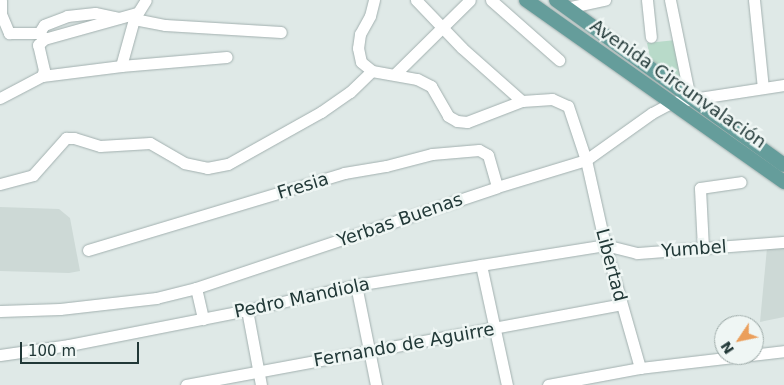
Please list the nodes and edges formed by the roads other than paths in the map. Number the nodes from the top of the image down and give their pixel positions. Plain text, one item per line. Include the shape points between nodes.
1 (1, 0) edge
2 (146, 0) edge
3 (374, 0) edge
4 (416, 0) edge
5 (470, 0) edge
6 (491, 0) edge
7 (526, 0) edge
8 (605, 0) edge
9 (647, 0) edge
10 (670, 0) edge
11 (754, 0) edge
12 (561, 4) edge
13 (136, 16) junction
14 (442, 28) junction
15 (281, 32) dead end
16 (38, 35) junction
17 (4, 36) edge
18 (650, 38) dead end
19 (227, 56) dead end
20 (559, 60) dead end
21 (121, 66) junction
22 (372, 71) junction
23 (395, 74) junction
24 (42, 76) junction
25 (784, 85) edge
26 (763, 88) junction
27 (0, 98) edge
28 (690, 98) junction
29 (522, 101) junction
30 (673, 102) junction
31 (586, 160) junction
32 (784, 164) edge
33 (741, 182) dead end
34 (784, 182) edge
35 (0, 184) edge
36 (497, 187) junction
37 (784, 242) edge
38 (605, 245) junction
39 (703, 248) junction
40 (88, 250) dead end
41 (481, 265) junction
42 (356, 285) junction
43 (196, 288) junction
44 (621, 304) junction
45 (247, 310) junction
46 (0, 311) edge
47 (203, 319) junction
48 (494, 328) junction
49 (369, 351) junction
50 (784, 351) edge
51 (0, 355) edge
52 (640, 368) junction
53 (258, 372) junction
54 (186, 385) edge
55 (261, 385) edge
56 (376, 385) edge
57 (507, 385) edge
58 (548, 385) edge

1 - 17 street
2 - 13 street
3 - 22 street via 360,34 358,48 361,62
4 - 14 street
5 - 14 street
6 - 20 street
7 - 30 main road, Avenida Circunvalación
8 - 12 street
9 - 18 street
10 - 28 street
11 - 26 street
12 - 28 main road, Avenida Circunvalación
13 - 15 street via 165,25
13 - 16 street
13 - 21 street
14 - 23 street
14 - 29 street
16 - 17 street
16 - 24 street via 44,70
19 - 21 street
21 - 24 street
22 - 23 street, Libertad
22 - 35 street via 350,92 321,112 228,164 207,168 184,164 150,143 100,146 66,138 33,175
23 - 29 street, Libertad via 431,86 448,116 457,121 467,122
24 - 27 street
25 - 26 street, Yerbas Buenas
26 - 28 street, Yerbas Buenas via 706,99
28 - 30 street, Yerbas Buenas
28 - 32 main road, Avenida Circunvalación
29 - 31 street, Libertad via 552,98 568,106
30 - 31 street, Yerbas Buenas
30 - 34 main road, Avenida Circunvalación
31 - 36 street, Yerbas Buenas
31 - 38 street, Libertad
33 - 39 street via 700,188
36 - 40 street, Fresia via 488,155 479,150 432,154 344,174
36 - 43 street, Yerbas Buenas
37 - 39 street, Yumbel
38 - 39 street, Yumbel via 637,253
38 - 41 street, Pedro Mandiola
38 - 44 street, Libertad
41 - 42 street, Pedro Mandiola
41 - 48 street
42 - 45 street, Pedro Mandiola
42 - 49 street
43 - 46 street, Yerbas Buenas via 156,298 60,309
43 - 47 street
44 - 48 street, Fernando de Aguirre
44 - 52 street, Libertad
45 - 47 street, Pedro Mandiola
45 - 53 street
47 - 51 street, Pedro Mandiola
48 - 49 street, Fernando de Aguirre
48 - 57 street
49 - 53 street, Fernando de Aguirre
49 - 56 street
50 - 52 street
52 - 58 street
53 - 54 street, Fernando de Aguirre
53 - 55 street

